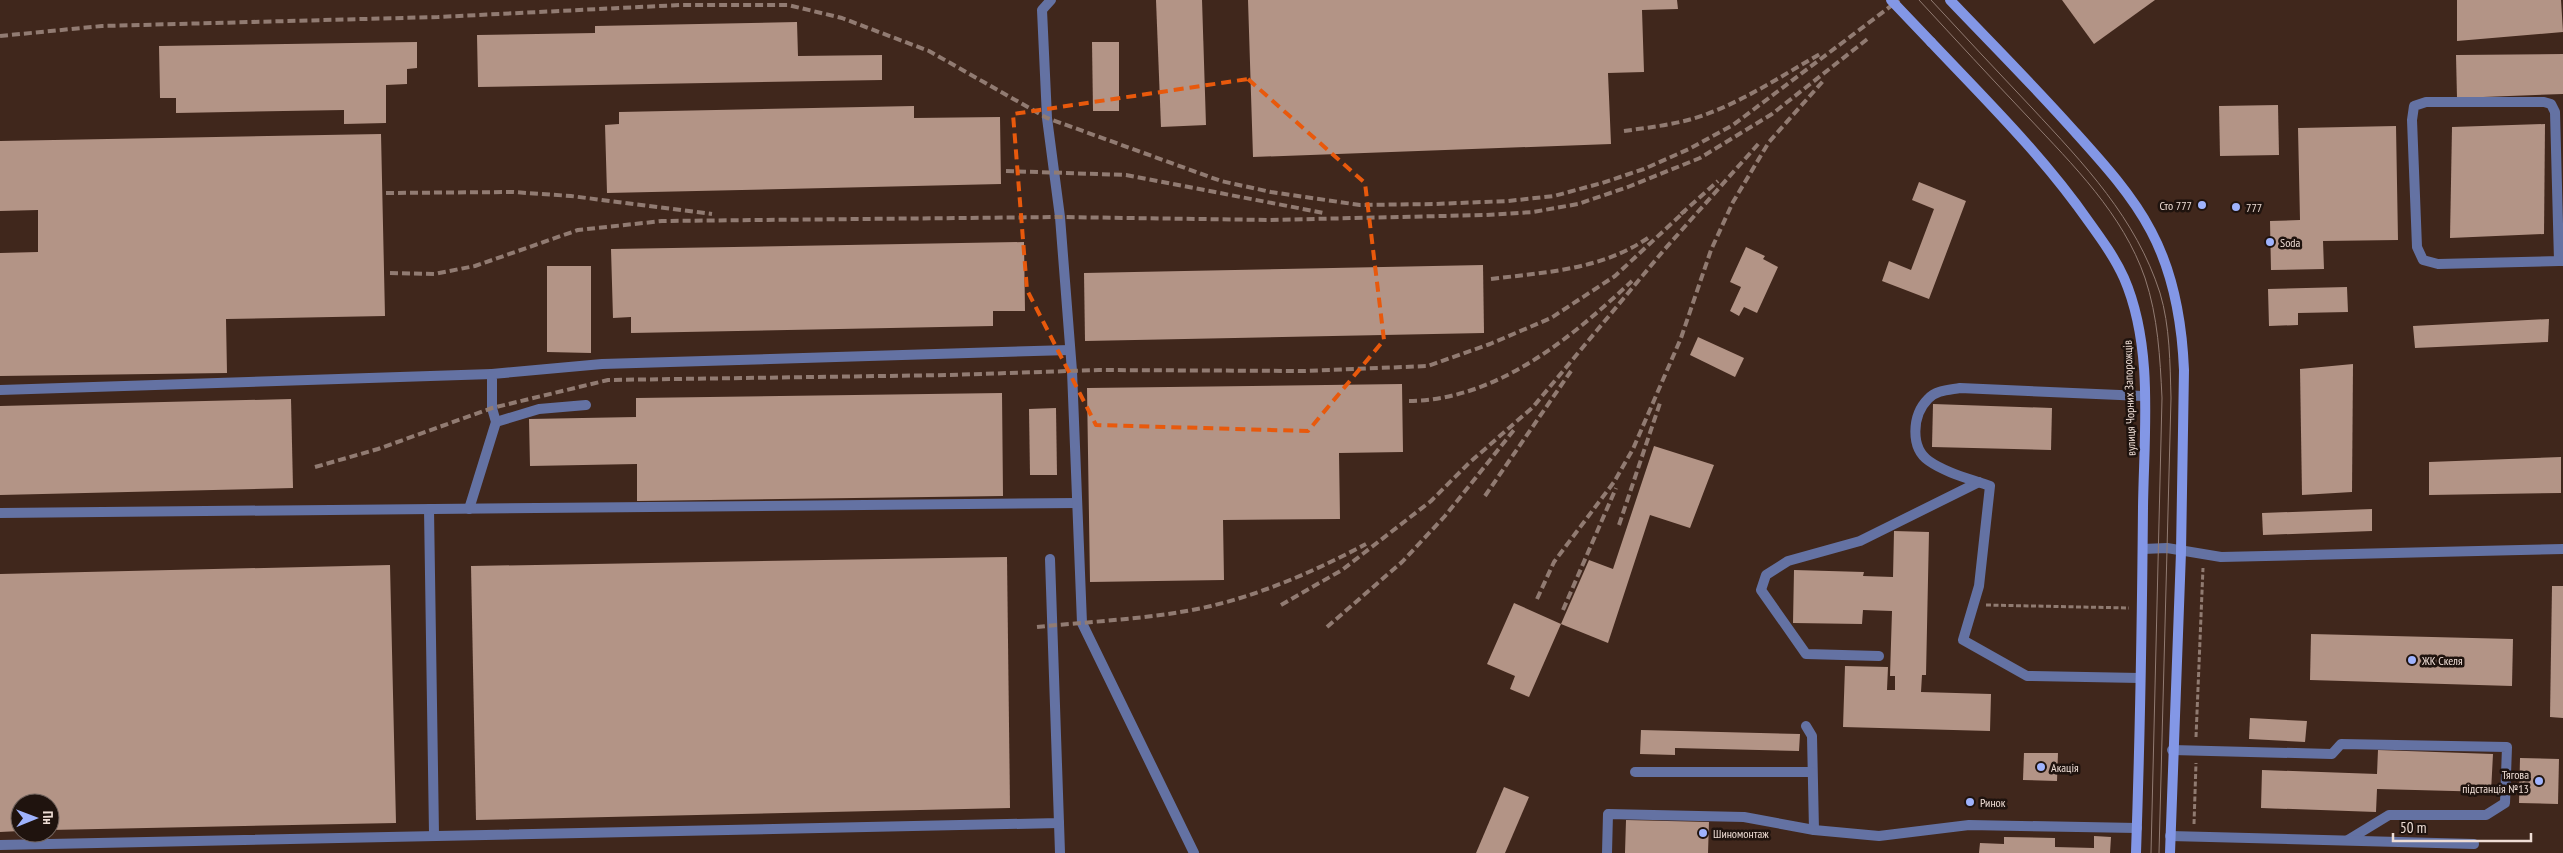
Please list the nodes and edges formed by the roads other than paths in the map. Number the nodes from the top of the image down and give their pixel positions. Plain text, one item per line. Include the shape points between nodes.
1 (1051, 0) edge
2 (1891, 0) edge
3 (1950, 0) edge
4 (2561, 261) edge
5 (1070, 350) junction
6 (492, 374) junction
7 (0, 390) edge
8 (2143, 396) junction
9 (586, 405) dead end
10 (496, 422) junction
11 (1979, 482) junction
12 (1077, 503) junction
13 (429, 509) junction
14 (469, 509) junction
15 (0, 513) edge
16 (2143, 549) junction
17 (2563, 549) edge
18 (2181, 552) junction
19 (1050, 559) dead end
20 (1879, 656) dead end
21 (2140, 678) junction
22 (1806, 726) dead end
23 (2172, 750) junction
24 (1635, 772) dead end
25 (1812, 772) junction
26 (1059, 823) junction
27 (2137, 828) junction
28 (1814, 830) junction
29 (434, 834) junction
30 (2170, 836) junction
31 (2348, 840) junction
32 (2474, 844) dead end
33 (0, 845) edge
34 (1607, 852) edge
35 (1060, 853) edge
36 (1194, 853) edge
37 (2136, 853) edge
38 (2170, 853) edge

1 - 5 street via 1042,10 1047,118 1060,216
2 - 8 main road, вулиця Чорних Запорожців, bridge via 2035,152 2074,200 2114,258 2138,321
3 - 18 main road via 2102,162 2140,212 2161,252 2174,293 2183,342
4 - 4 street via 2438,264 2423,260 2417,247 2414,106 2426,102 2551,104 2555,112
5 - 6 street via 602,364
5 - 12 street
6 - 7 street
6 - 10 street via 492,408
8 - 11 street via 1960,388 1938,392 1927,399 1920,412 1916,445 1928,461
8 - 16 main road, вулиця Чорних Запорожців
9 - 10 street via 538,409
10 - 14 street
11 - 20 street via 1860,541 1788,561 1766,576 1760,590 1806,654
11 - 21 street via 1990,486 1979,586 1963,640 2027,676
12 - 14 street
12 - 36 street via 1082,623
13 - 14 street
13 - 15 street
13 - 29 street
16 - 18 street via 2167,548
16 - 21 main road, вулиця Чорних Запорожців
17 - 18 street via 2221,557
18 - 23 main road
19 - 26 street
21 - 27 main road, вулиця Чорних Запорожців
22 - 25 street via 1812,736
23 - 30 main road
23 - 31 street via 2332,754 2341,744 2507,747 2506,803 2486,815 2389,816
24 - 25 street
25 - 28 street
26 - 29 street
26 - 35 street
27 - 28 street via 1969,825 1879,836
27 - 37 main road, вулиця Чорних Запорожців
28 - 34 street via 1744,817 1608,814
29 - 33 street
30 - 31 street
30 - 38 main road
31 - 32 street

